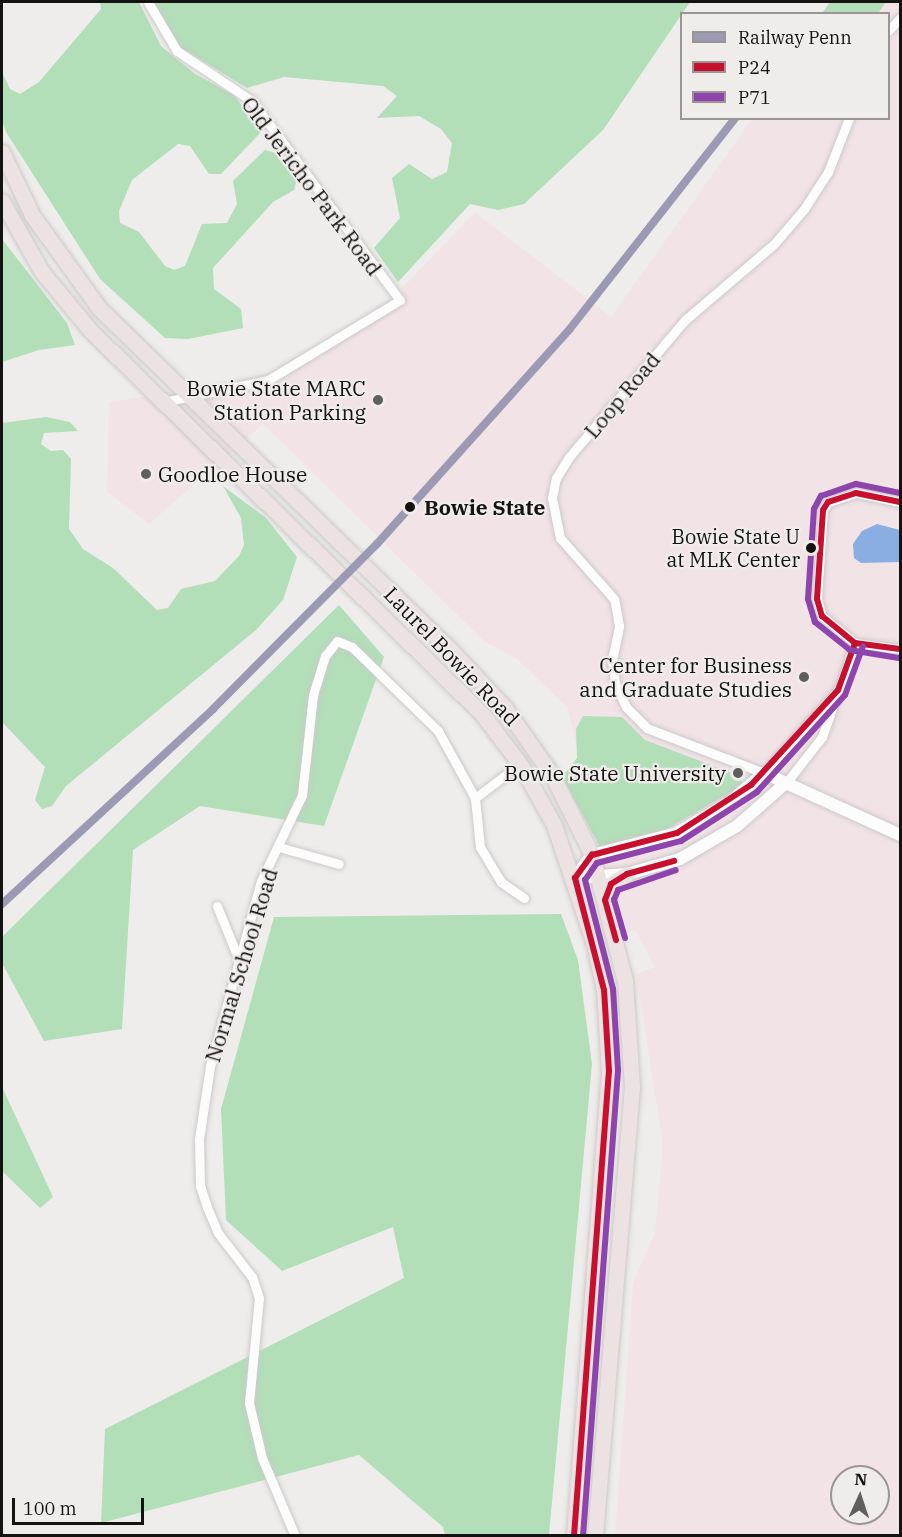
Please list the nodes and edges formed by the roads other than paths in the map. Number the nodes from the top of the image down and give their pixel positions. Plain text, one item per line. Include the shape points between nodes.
1 (148, 2) edge
2 (848, 120) edge
3 (2, 152) edge
4 (2, 201) edge
5 (190, 399) junction
6 (163, 402) junction
7 (900, 502) edge
8 (855, 644) junction
9 (900, 649) edge
10 (838, 690) junction
11 (520, 764) junction
12 (764, 774) junction
13 (786, 783) junction
14 (476, 798) junction
15 (900, 835) edge
16 (279, 847) junction
17 (592, 855) junction
18 (339, 864) dead end
19 (627, 874) junction
20 (575, 878) junction
21 (598, 878) junction
22 (524, 898) dead end
23 (605, 900) junction
24 (218, 906) dead end
25 (241, 965) junction
26 (295, 1536) edge
27 (573, 1536) edge
28 (596, 1536) edge

1 - 5 street, Old Jericho Park Road via 177,51 252,101 400,300 283,374
2 - 12 street, Loop Road via 828,172 793,223 685,320 556,478 552,511 560,538 614,599 619,627 613,672 626,707 662,736
3 - 5 main road, Laurel Bowie Road via 32,215 74,278
4 - 6 main road, Laurel Bowie Road via 42,272 67,304
5 - 6 street
5 - 17 main road, Laurel Bowie Road via 474,673 519,726 552,775
6 - 11 main road, Laurel Bowie Road via 452,682
7 - 8 street via 847,494 828,502 823,510 817,605 827,621
8 - 9 street
8 - 10 street
10 - 12 street
10 - 13 street via 822,737
11 - 14 street
11 - 20 main road, Laurel Bowie Road via 554,825
12 - 13 street
12 - 17 street via 731,801 677,833
13 - 15 street
13 - 19 street via 737,826 704,847
14 - 16 street, Normal School Road via 432,723 352,647 337,641 325,656 313,695 302,795
14 - 22 street, Normal School Road via 480,847 501,882
16 - 18 street
16 - 25 street, Normal School Road via 261,881
17 - 20 street
17 - 21 main road, Laurel Bowie Road
19 - 21 street
19 - 23 main road via 611,884
20 - 21 street
20 - 27 main road, Laurel Bowie Road via 604,990 609,1071
21 - 23 main road, Laurel Bowie Road
23 - 28 main road, Laurel Bowie Road via 625,981 632,1086
24 - 25 street
25 - 26 street, Normal School Road via 204,1094 200,1186 219,1233 252,1277 259,1298 249,1403 262,1458

